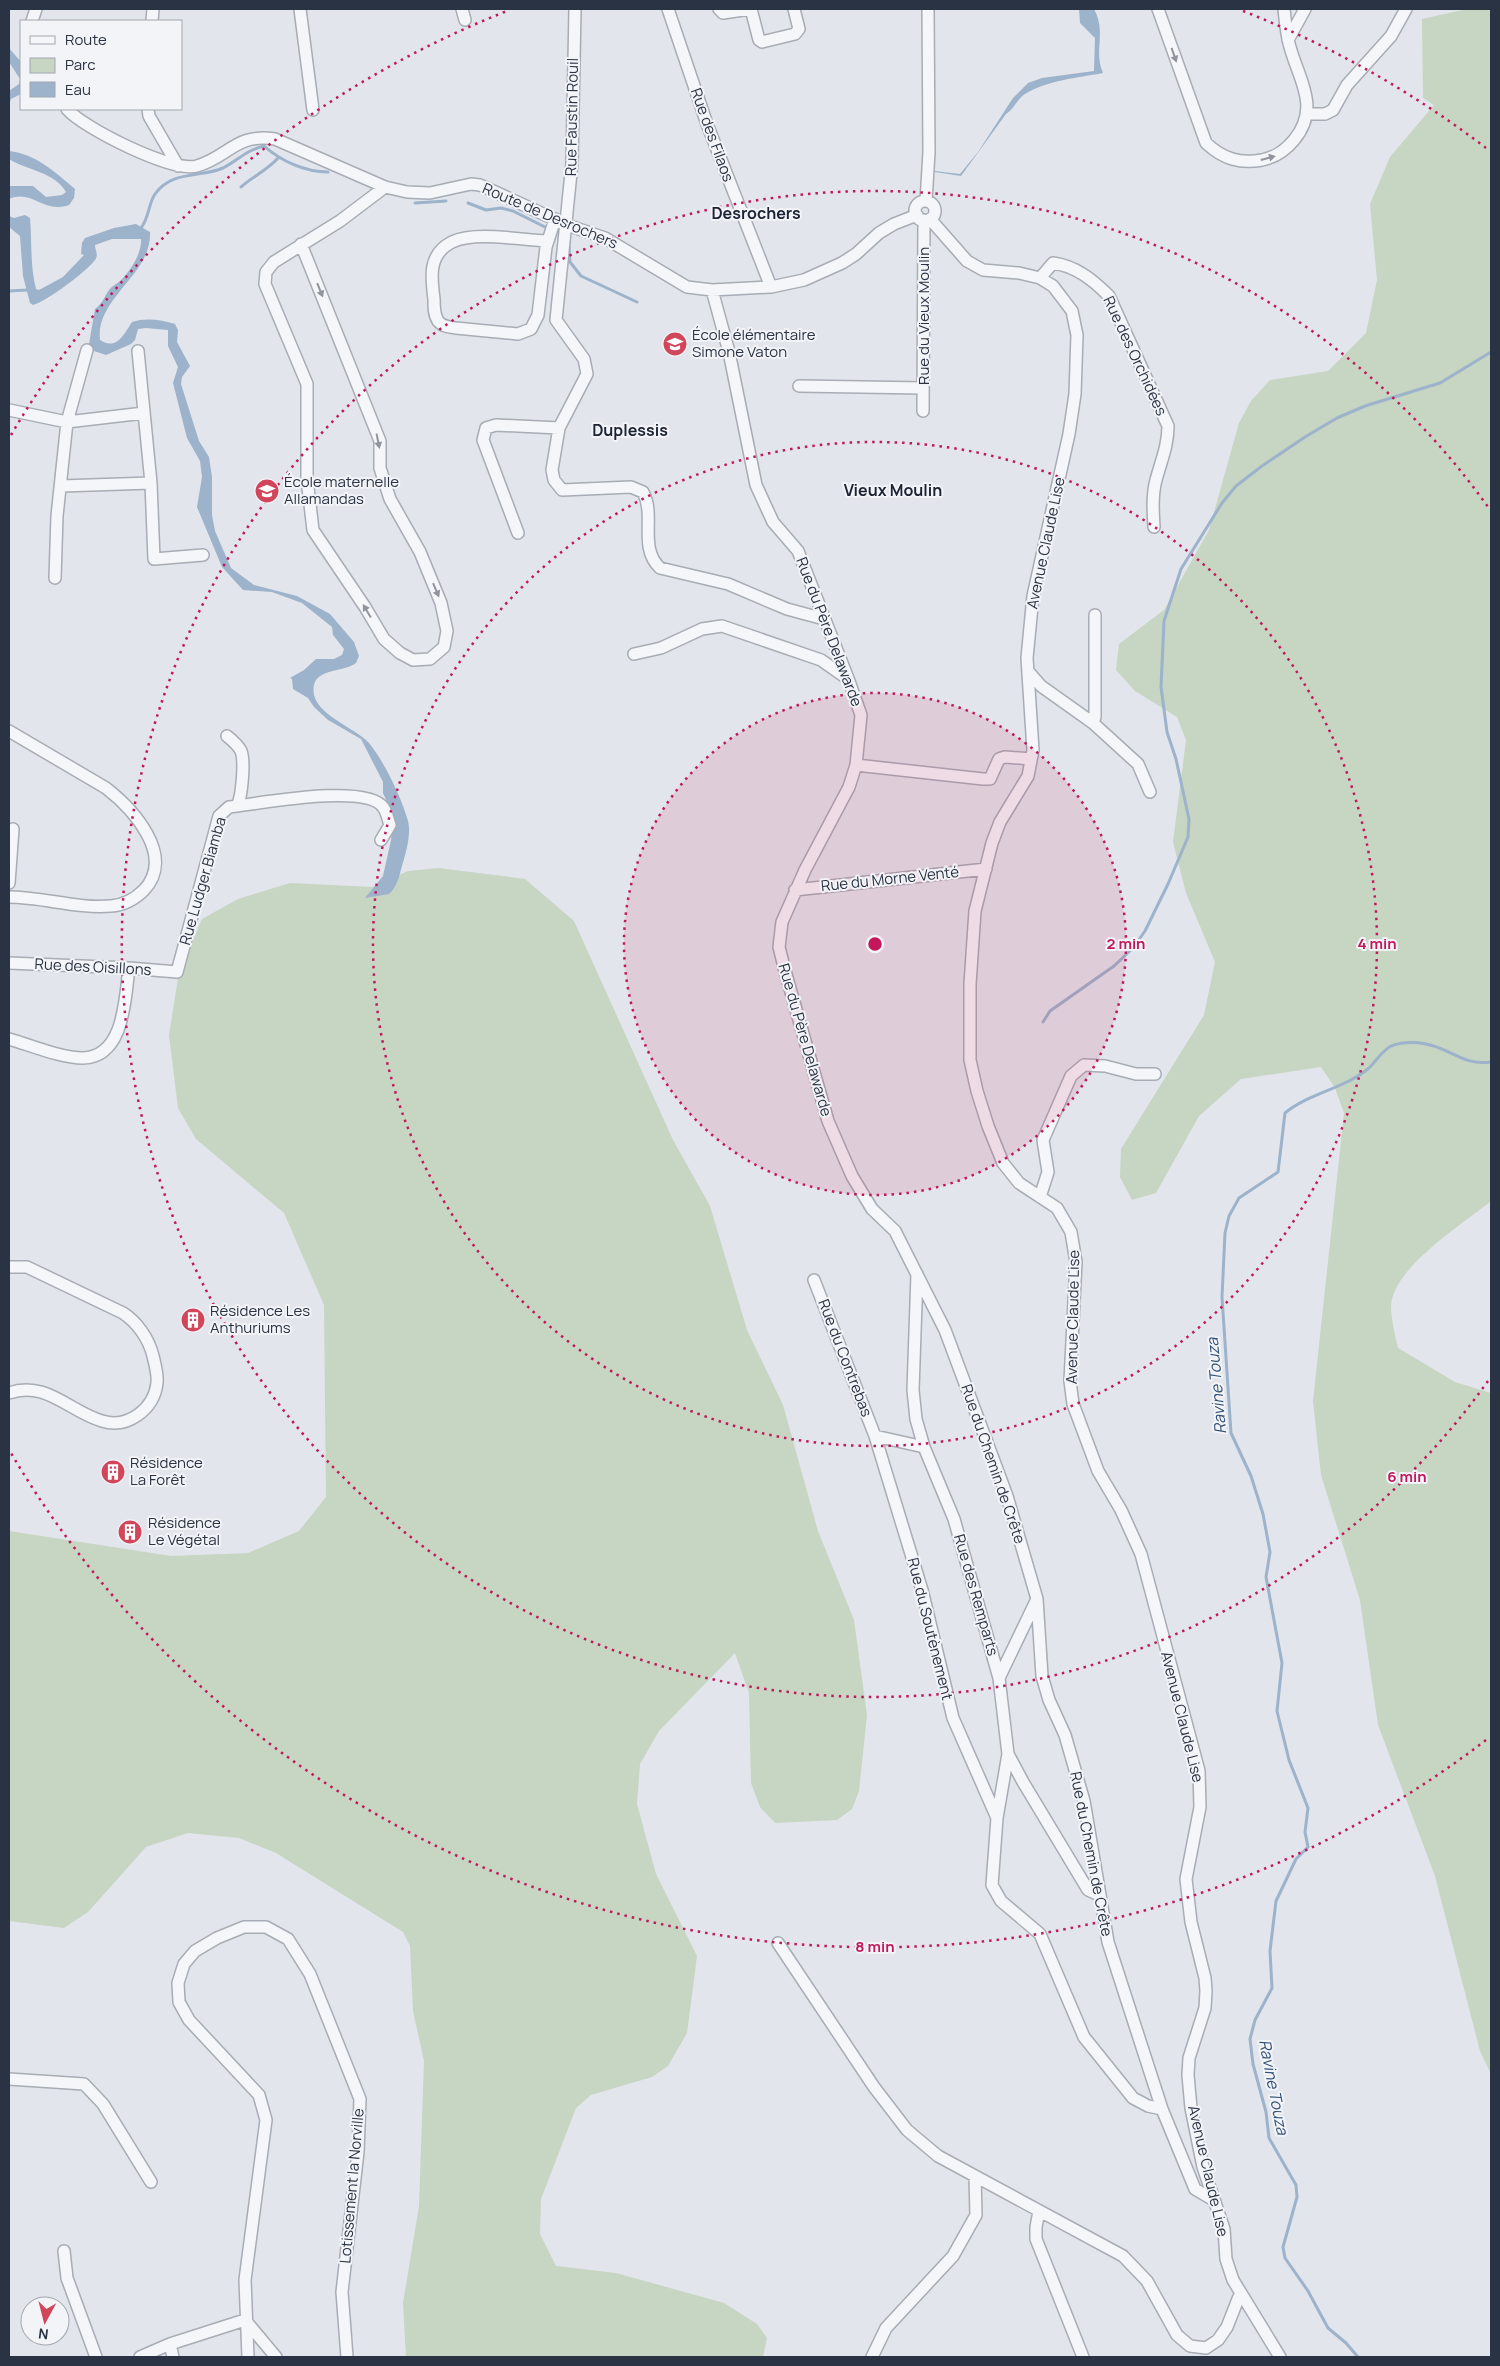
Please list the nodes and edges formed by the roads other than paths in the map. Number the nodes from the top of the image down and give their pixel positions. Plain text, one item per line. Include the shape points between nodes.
1 (300, 9) edge
2 (575, 9) edge
3 (668, 9) edge
4 (719, 9) edge
5 (750, 9) edge
6 (794, 9) edge
7 (928, 9) edge
8 (1158, 9) edge
9 (1284, 9) edge
10 (1305, 9) edge
11 (1406, 9) edge
12 (1288, 40) junction
13 (68, 110) edge
14 (148, 110) edge
15 (313, 110) dead end
16 (1308, 114) junction
17 (178, 166) junction
18 (385, 187) junction
19 (926, 201) junction
20 (924, 218) junction
21 (555, 219) junction
22 (568, 224) junction
23 (547, 241) junction
24 (301, 244) junction
25 (1040, 278) junction
26 (771, 288) junction
27 (712, 290) junction
28 (87, 350) dead end
29 (138, 351) dead end
30 (799, 386) dead end
31 (923, 388) junction
32 (9, 410) edge
33 (923, 411) dead end
34 (144, 413) junction
35 (67, 422) junction
36 (559, 428) junction
37 (151, 483) junction
38 (61, 486) junction
39 (1154, 527) dead end
40 (518, 532) dead end
41 (203, 555) dead end
42 (55, 578) dead end
43 (1095, 615) dead end
44 (824, 619) junction
45 (634, 654) dead end
46 (1028, 671) junction
47 (850, 680) junction
48 (1093, 723) junction
49 (9, 731) edge
50 (228, 736) dead end
51 (1032, 759) junction
52 (856, 765) junction
53 (1150, 792) dead end
54 (237, 806) junction
55 (13, 829) dead end
56 (381, 840) dead end
57 (986, 868) junction
58 (9, 883) edge
59 (795, 890) junction
60 (9, 897) edge
61 (9, 963) edge
62 (129, 968) junction
63 (177, 972) joint
64 (9, 1038) edge
65 (1155, 1074) dead end
66 (1040, 1197) junction
67 (9, 1266) edge
68 (917, 1272) junction
69 (814, 1280) dead end
70 (9, 1393) edge
71 (875, 1436) junction
72 (924, 1447) junction
73 (1037, 1600) junction
74 (999, 1678) junction
75 (1008, 1754) junction
76 (997, 1818) junction
77 (1099, 1895) junction
78 (778, 1943) dead end
79 (9, 2079) edge
80 (1162, 2109) junction
81 (975, 2176) junction
82 (151, 2182) dead end
83 (1212, 2199) junction
84 (1039, 2211) junction
85 (64, 2251) dead end
86 (1240, 2294) junction
87 (246, 2320) junction
88 (170, 2344) junction
89 (96, 2357) edge
90 (140, 2357) edge
91 (173, 2357) edge
92 (248, 2357) edge
93 (276, 2357) edge
94 (347, 2357) edge
95 (872, 2357) edge
96 (1083, 2357) edge
97 (1280, 2357) edge

1 - 15 street
2 - 22 street, Rue Faustin Rouil
3 - 26 street, Rue des Filaos via 707,124
4 - 5 street via 723,13
5 - 6 street via 762,42 794,34 799,29
7 - 19 street
8 -> 16 street via 1201,132 1214,151 1246,162 1276,157 1298,136
9 - 12 street
10 - 12 street
11 - 16 street via 1392,36 1347,85 1333,110 1325,114
12 - 16 street via 1300,73
13 - 17 street, Route de Desrochers via 89,127 162,162
14 - 17 street
17 - 18 street, Route de Desrochers via 198,166 250,138 262,137 275,139
18 - 21 street, Route de Desrochers via 430,193 480,185
18 - 24 street via 340,221
19 - 20 street via 918,204 916,209
19 - 20 street via 934,207 934,214
20 - 25 street, Avenue Claude Lise via 967,261 984,270
20 - 26 street, Route de Desrochers via 894,224 842,263 804,280
20 - 31 street, Rue du Vieux Moulin
21 - 22 street, Route de Desrochers
21 - 23 street
22 - 27 street, Route de Desrochers via 627,249 686,287
22 - 36 street, Rue Faustin Rouil via 556,320 584,359 587,374
23 - 23 street via 538,315 531,329 518,334 456,328 439,323 435,316 431,273 442,249 453,241 481,237
24 -> 24 street via 380,442 380,468 390,499 420,552 441,603 447,631 444,647 430,659 414,660 384,639 313,530 307,479 307,384 265,284 266,272 274,262
25 - 39 street, Rue des Orchidées via 1053,263 1064,264 1092,279 1109,296 1168,426 1168,443 1152,507
25 - 46 street, Avenue Claude Lise via 1060,294 1072,311 1078,335 1069,434 1033,596
26 - 27 street, Route de Desrochers
27 - 44 street, Rue du Père Delawarde via 731,361 756,485 773,522 798,551
28 - 35 street
29 - 34 street
30 - 31 street
31 - 33 street, Rue du Vieux Moulin
32 - 35 street
34 - 35 street
34 - 37 street
35 - 38 street
36 - 40 street via 496,425 486,428 483,440
36 - 44 street, Rue Faustin Rouil via 552,470 554,480 562,490 631,487 642,492 647,500 649,551 660,568 728,584
37 - 38 street
37 - 41 street via 154,559
38 - 42 street
43 - 48 street
44 - 47 street, Rue du Père Delawarde
45 - 47 street via 661,648 702,629 722,626 821,660
46 - 48 street via 1041,686
46 - 51 street, Avenue Claude Lise
47 - 52 street, Rue du Père Delawarde via 861,715
48 - 53 street via 1138,764
49 - 60 street via 121,799 148,834 154,861 148,886 123,904 97,906
50 - 54 street via 242,754 241,795
51 - 52 street via 1000,759 990,779
51 - 57 street, Avenue Claude Lise via 1028,776 1000,822
52 - 59 street, Rue du Père Delawarde via 849,787
54 - 56 street, Rue Ludger Biamba via 329,795 370,798 383,806 390,825
54 - 63 street, Rue Ludger Biamba via 224,810 219,816
55 - 58 street
57 - 59 street, Rue du Morne Venté
57 - 66 street, Avenue Claude Lise via 975,911 970,984 970,1060 988,1126 1003,1163 1019,1183
59 - 68 street, Rue du Père Delawarde via 782,922 779,947 828,1121 852,1176 872,1209 895,1231
61 - 62 street, Rue des Oisillons
62 - 63 street, Rue des Oisillons
62 - 64 street via 119,1028 99,1053 91,1057 71,1057
65 - 66 street via 1084,1065 1070,1076 1043,1140 1048,1172
66 - 83 street, Avenue Claude Lise via 1057,1208 1067,1222 1074,1246 1070,1381 1073,1404 1098,1471 1141,1554 1199,1771 1200,1807 1186,1878 1191,1922 1205,1978 1205,2008 1189,2058 1188,2075 1197,2139
67 - 70 street via 28,1267 132,1319 153,1354 157,1382 148,1407 132,1419 120,1422 102,1421 43,1392 23,1390
68 - 72 street, Rue des Remparts via 913,1390 916,1419
68 - 73 street, Rue du Chemin de Crête via 946,1330 1003,1486
69 - 71 street, Rue du Contrebas
71 - 72 street
71 - 76 street, Rue du Soutènement via 922,1590 953,1718
72 - 74 street, Rue des Remparts via 954,1519
73 - 74 street
73 - 77 street, Rue du Chemin de Crête via 1042,1676 1065,1735 1084,1801
74 - 75 street, Rue des Remparts
75 - 76 street
75 - 77 street, Rue des Remparts via 1088,1890
76 - 80 street via 992,1885 1001,1901 1040,1934 1084,2037 1133,2098
77 - 80 street, Rue du Chemin de Crête via 1108,1942
78 - 81 street via 874,2087 907,2130 938,2156
79 - 82 street via 84,2084 103,2104
80 - 83 street, Rue du Chemin de Crête via 1195,2189
81 - 84 street
81 - 95 street via 976,2215 953,2256 886,2328
83 - 86 street, Avenue Claude Lise via 1224,2228 1226,2259
84 - 86 street via 1123,2256 1147,2281 1177,2335 1190,2346 1206,2348 1218,2340 1227,2327
84 - 96 street via 1036,2239
85 - 89 street via 67,2278
86 - 97 street, Avenue Claude Lise
87 - 88 street
87 - 92 street, Lotissement la Norville
87 - 93 street
87 - 94 street, Lotissement la Norville via 245,2280 266,2120 259,2095 189,2020 179,2002 178,1982 184,1964 195,1951 244,1927 266,1927 288,1939 310,1974 360,2098 357,2162 342,2292
88 - 90 street
88 - 91 street

